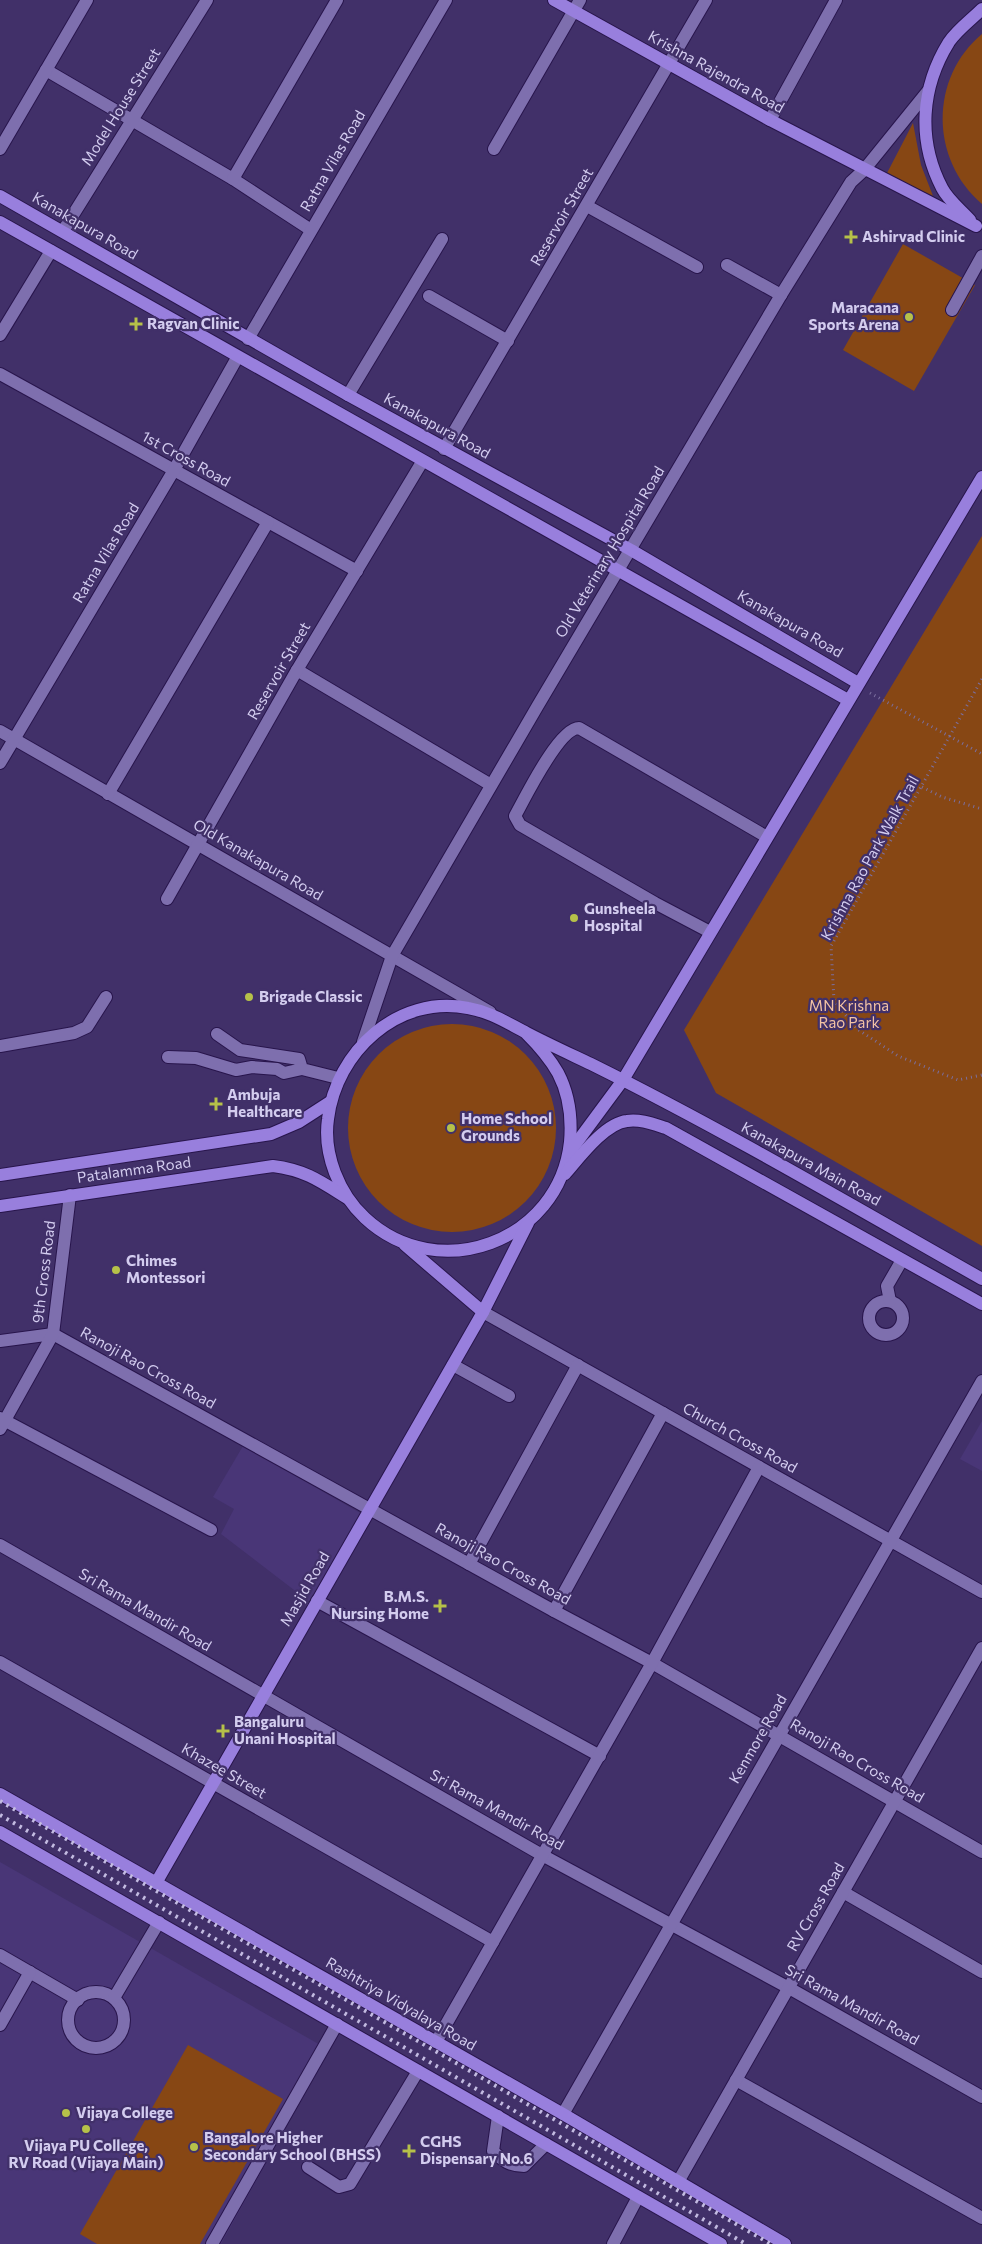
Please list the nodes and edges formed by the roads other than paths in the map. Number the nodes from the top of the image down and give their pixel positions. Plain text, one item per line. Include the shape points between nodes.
1 (87, 0) edge
2 (207, 0) edge
3 (337, 0) edge
4 (446, 0) edge
5 (554, 0) edge
6 (706, 0) edge
7 (836, 0) edge
8 (576, 6) edge
9 (982, 9) edge
10 (669, 65) junction
11 (46, 70) junction
12 (928, 91) junction
13 (770, 120) junction
14 (131, 121) junction
15 (0, 149) edge
16 (494, 149) dead end
17 (864, 170) junction
18 (233, 179) junction
19 (0, 196) edge
20 (587, 206) junction
21 (0, 222) edge
22 (979, 227) edge
23 (311, 230) junction
24 (63, 231) junction
25 (442, 239) dead end
26 (51, 251) junction
27 (982, 256) edge
28 (727, 265) dead end
29 (697, 268) dead end
30 (781, 295) junction
31 (429, 296) dead end
32 (952, 310) dead end
33 (0, 335) edge
34 (248, 339) junction
35 (508, 341) junction
36 (237, 358) junction
37 (0, 374) edge
38 (348, 395) junction
39 (444, 449) junction
40 (422, 462) junction
41 (174, 470) junction
42 (982, 477) edge
43 (268, 522) junction
44 (631, 550) junction
45 (619, 569) junction
46 (356, 571) junction
47 (297, 670) junction
48 (857, 684) junction
49 (848, 700) junction
50 (0, 730) edge
51 (14, 739) junction
52 (0, 764) edge
53 (491, 784) junction
54 (108, 794) junction
55 (766, 837) junction
56 (198, 844) junction
57 (167, 899) dead end
58 (710, 932) junction
59 (392, 956) junction
60 (106, 997) dead end
61 (501, 1018) junction
62 (526, 1033) junction
63 (217, 1034) dead end
64 (364, 1042) junction
65 (0, 1046) edge
66 (168, 1057) dead end
67 (302, 1069) junction
68 (338, 1078) junction
69 (623, 1080) junction
70 (330, 1102) junction
71 (568, 1154) junction
72 (0, 1175) edge
73 (560, 1181) junction
74 (70, 1196) junction
75 (348, 1198) junction
76 (0, 1206) edge
77 (529, 1221) junction
78 (403, 1243) junction
79 (902, 1260) junction
80 (982, 1279) edge
81 (890, 1301) dead end
82 (982, 1304) edge
83 (483, 1312) junction
84 (53, 1334) junction
85 (0, 1341) edge
86 (453, 1365) junction
87 (578, 1366) junction
88 (982, 1381) edge
89 (509, 1396) dead end
90 (663, 1413) junction
91 (2, 1422) edge
92 (758, 1467) junction
93 (370, 1509) junction
94 (210, 1530) dead end
95 (890, 1541) junction
96 (0, 1545) edge
97 (469, 1564) junction
98 (982, 1592) edge
99 (317, 1601) junction
100 (554, 1611) junction
101 (982, 1648) edge
102 (0, 1662) edge
103 (652, 1663) junction
104 (263, 1697) junction
105 (779, 1736) junction
106 (600, 1756) junction
107 (213, 1784) junction
108 (0, 1794) edge
109 (894, 1802) junction
110 (0, 1832) edge
111 (982, 1852) edge
112 (542, 1855) junction
113 (156, 1883) junction
114 (843, 1892) junction
115 (158, 1922) junction
116 (672, 1924) junction
117 (493, 1942) junction
118 (0, 1955) edge
119 (30, 1972) junction
120 (982, 1972) edge
121 (789, 1988) junction
122 (114, 1998) junction
123 (78, 2000) junction
124 (336, 2024) junction
125 (0, 2025) edge
126 (436, 2042) junction
127 (418, 2071) junction
128 (736, 2080) junction
129 (982, 2097) edge
130 (562, 2114) junction
131 (498, 2116) junction
132 (546, 2144) junction
133 (308, 2167) dead end
134 (678, 2182) junction
135 (638, 2197) junction
136 (982, 2218) edge
137 (212, 2244) edge
138 (613, 2244) edge
139 (721, 2244) edge
140 (785, 2244) edge

1 - 11 street
2 - 14 street, Model House Street
3 - 18 street
4 - 23 street, Ratna Vilas Road
5 - 8 main road, Krishna Rajendra Road
6 - 10 street, Reservoir Street
7 - 13 street
8 - 10 main road, Krishna Rajendra Road
8 - 16 street
9 - 12 main road via 950,40 930,80
10 - 13 main road, Krishna Rajendra Road
10 - 20 street, Reservoir Street
11 - 14 street
11 - 15 street
12 - 17 street, Old Veterinary Hospital Road
12 - 22 main road via 925,125 930,156 943,189
13 - 17 main road, Krishna Rajendra Road
14 - 18 street
14 - 24 street, Model House Street
17 - 22 main road, Krishna Rajendra Road
17 - 30 street, Old Veterinary Hospital Road via 851,182
18 - 23 street
19 - 24 main road, Kanakapura Road
20 - 29 street
20 - 35 street, Reservoir Street
21 - 26 main road
23 - 34 street, Ratna Vilas Road
24 - 34 main road, Kanakapura Road
25 - 38 street
26 - 33 street
26 - 36 main road
27 - 32 street
28 - 30 street
30 - 44 street, Old Veterinary Hospital Road
31 - 35 street
34 - 38 main road, Kanakapura Road
35 - 39 street, Reservoir Street
36 - 40 main road
36 - 41 street, Ratna Vilas Road
37 - 41 street, 1st Cross Road
38 - 39 main road, Kanakapura Road
39 - 44 main road, Kanakapura Road
40 - 45 main road
40 - 46 street, Reservoir Street
41 - 43 street, 1st Cross Road
41 - 51 street, Ratna Vilas Road
42 - 48 main road
43 - 46 street, 1st Cross Road
43 - 54 street
44 - 45 street, Old Veterinary Hospital Road
44 - 48 main road, Kanakapura Road
45 - 49 main road
45 - 53 street, Old Veterinary Hospital Road
46 - 47 street, Reservoir Street
47 - 53 street
47 - 56 street, Reservoir Street
48 - 49 main road
49 - 55 main road
50 - 51 street, Old Kanakapura Road
51 - 52 street, Ratna Vilas Road
51 - 54 street, Old Kanakapura Road
53 - 59 street, Old Veterinary Hospital Road
54 - 56 street, Old Kanakapura Road
55 - 58 main road
55 - 58 street via 579,728 565,734 549,758 515,816 520,825
56 - 57 street, Reservoir Street
56 - 59 street, Old Kanakapura Road
58 - 69 main road
59 - 61 street, Old Kanakapura Road
59 - 64 street, Old Veterinary Hospital Road
60 - 65 street via 87,1026 74,1033
61 - 62 main road
61 - 64 main road via 466,1007 428,1008 394,1020
62 - 69 main road, Kanakapura Main Road
62 - 71 main road via 545,1052 559,1075 569,1109
63 - 67 street via 240,1050 299,1059
64 - 68 main road
66 - 67 street via 196,1058 236,1070 252,1067 284,1073
67 - 68 street
68 - 70 main road
69 - 71 main road
69 - 80 main road, Kanakapura Main Road
70 - 72 main road, Patalamma Road via 299,1122 271,1134
70 - 75 main road via 326,1127 329,1152 336,1176
71 - 73 main road
73 - 77 main road
73 - 79 main road via 608,1128 625,1120 641,1121 666,1128 712,1152
74 - 75 main road, Patalamma Road via 273,1166 312,1175
74 - 76 main road, Patalamma Road
74 - 84 street, 9th Cross Road
75 - 78 main road via 363,1217
77 - 78 main road via 507,1237 456,1251 429,1250
77 - 83 main road, Masjid Road
78 - 83 main road
79 - 81 street via 887,1286
79 - 82 main road
83 - 86 main road, Masjid Road
83 - 87 street, Church Cross Road
84 - 85 street
84 - 91 street, 9th Cross Road
84 - 93 street, Ranoji Rao Cross Road
86 - 89 street
86 - 93 main road, Masjid Road
87 - 90 street, Church Cross Road
87 - 97 street
88 - 95 street, Kenmore Road
90 - 92 street, Church Cross Road
90 - 100 street
91 - 94 street
92 - 95 street, Church Cross Road
92 - 103 street
93 - 97 street, Ranoji Rao Cross Road
93 - 99 main road, Masjid Road
95 - 98 street, Church Cross Road
95 - 105 street, Kenmore Road
96 - 104 street, Sri Rama Mandir Road
97 - 100 street, Ranoji Rao Cross Road
99 - 104 main road, Masjid Road
99 - 106 street
100 - 103 street, Ranoji Rao Cross Road
101 - 109 street, RV Cross Road
102 - 107 street, Khazee Street
103 - 105 street, Ranoji Rao Cross Road
103 - 106 street
104 - 107 main road, Masjid Road
104 - 112 street, Sri Rama Mandir Road
105 - 109 street, Ranoji Rao Cross Road
105 - 116 street, Kenmore Road
106 - 112 street
107 - 113 main road, Masjid Road
107 - 117 street, Khazee Street
108 - 113 main road, Rashtriya Vidyalaya Road
109 - 111 street, Ranoji Rao Cross Road
109 - 114 street, RV Cross Road
110 - 115 main road
112 - 116 street, Sri Rama Mandir Road
112 - 117 street
113 - 126 main road, Rashtriya Vidyalaya Road
114 - 120 street
114 - 121 street, RV Cross Road
115 - 122 street
115 - 124 main road
116 - 121 street, Sri Rama Mandir Road
116 - 130 street, Kenmore Road
117 - 126 street
118 - 119 street
119 - 123 street
119 - 125 street
121 - 128 street, RV Cross Road
121 - 129 street, Sri Rama Mandir Road
122 - 123 street via 97,1992
122 - 123 street via 124,2015 121,2034 106,2047 97,2048 86,2047 72,2034 68,2024 69,2015
124 - 127 main road
124 - 137 street
126 - 130 main road, Rashtriya Vidyalaya Road
127 - 131 main road
127 - 133 street via 350,2184 339,2187
128 - 134 street, RV Cross Road
128 - 136 street
130 - 134 main road, Rashtriya Vidyalaya Road
131 - 132 main road
131 - 132 street via 493,2152 502,2160 513,2166 524,2166
132 - 135 main road
134 - 140 main road, Rashtriya Vidyalaya Road
135 - 138 street
135 - 139 main road

